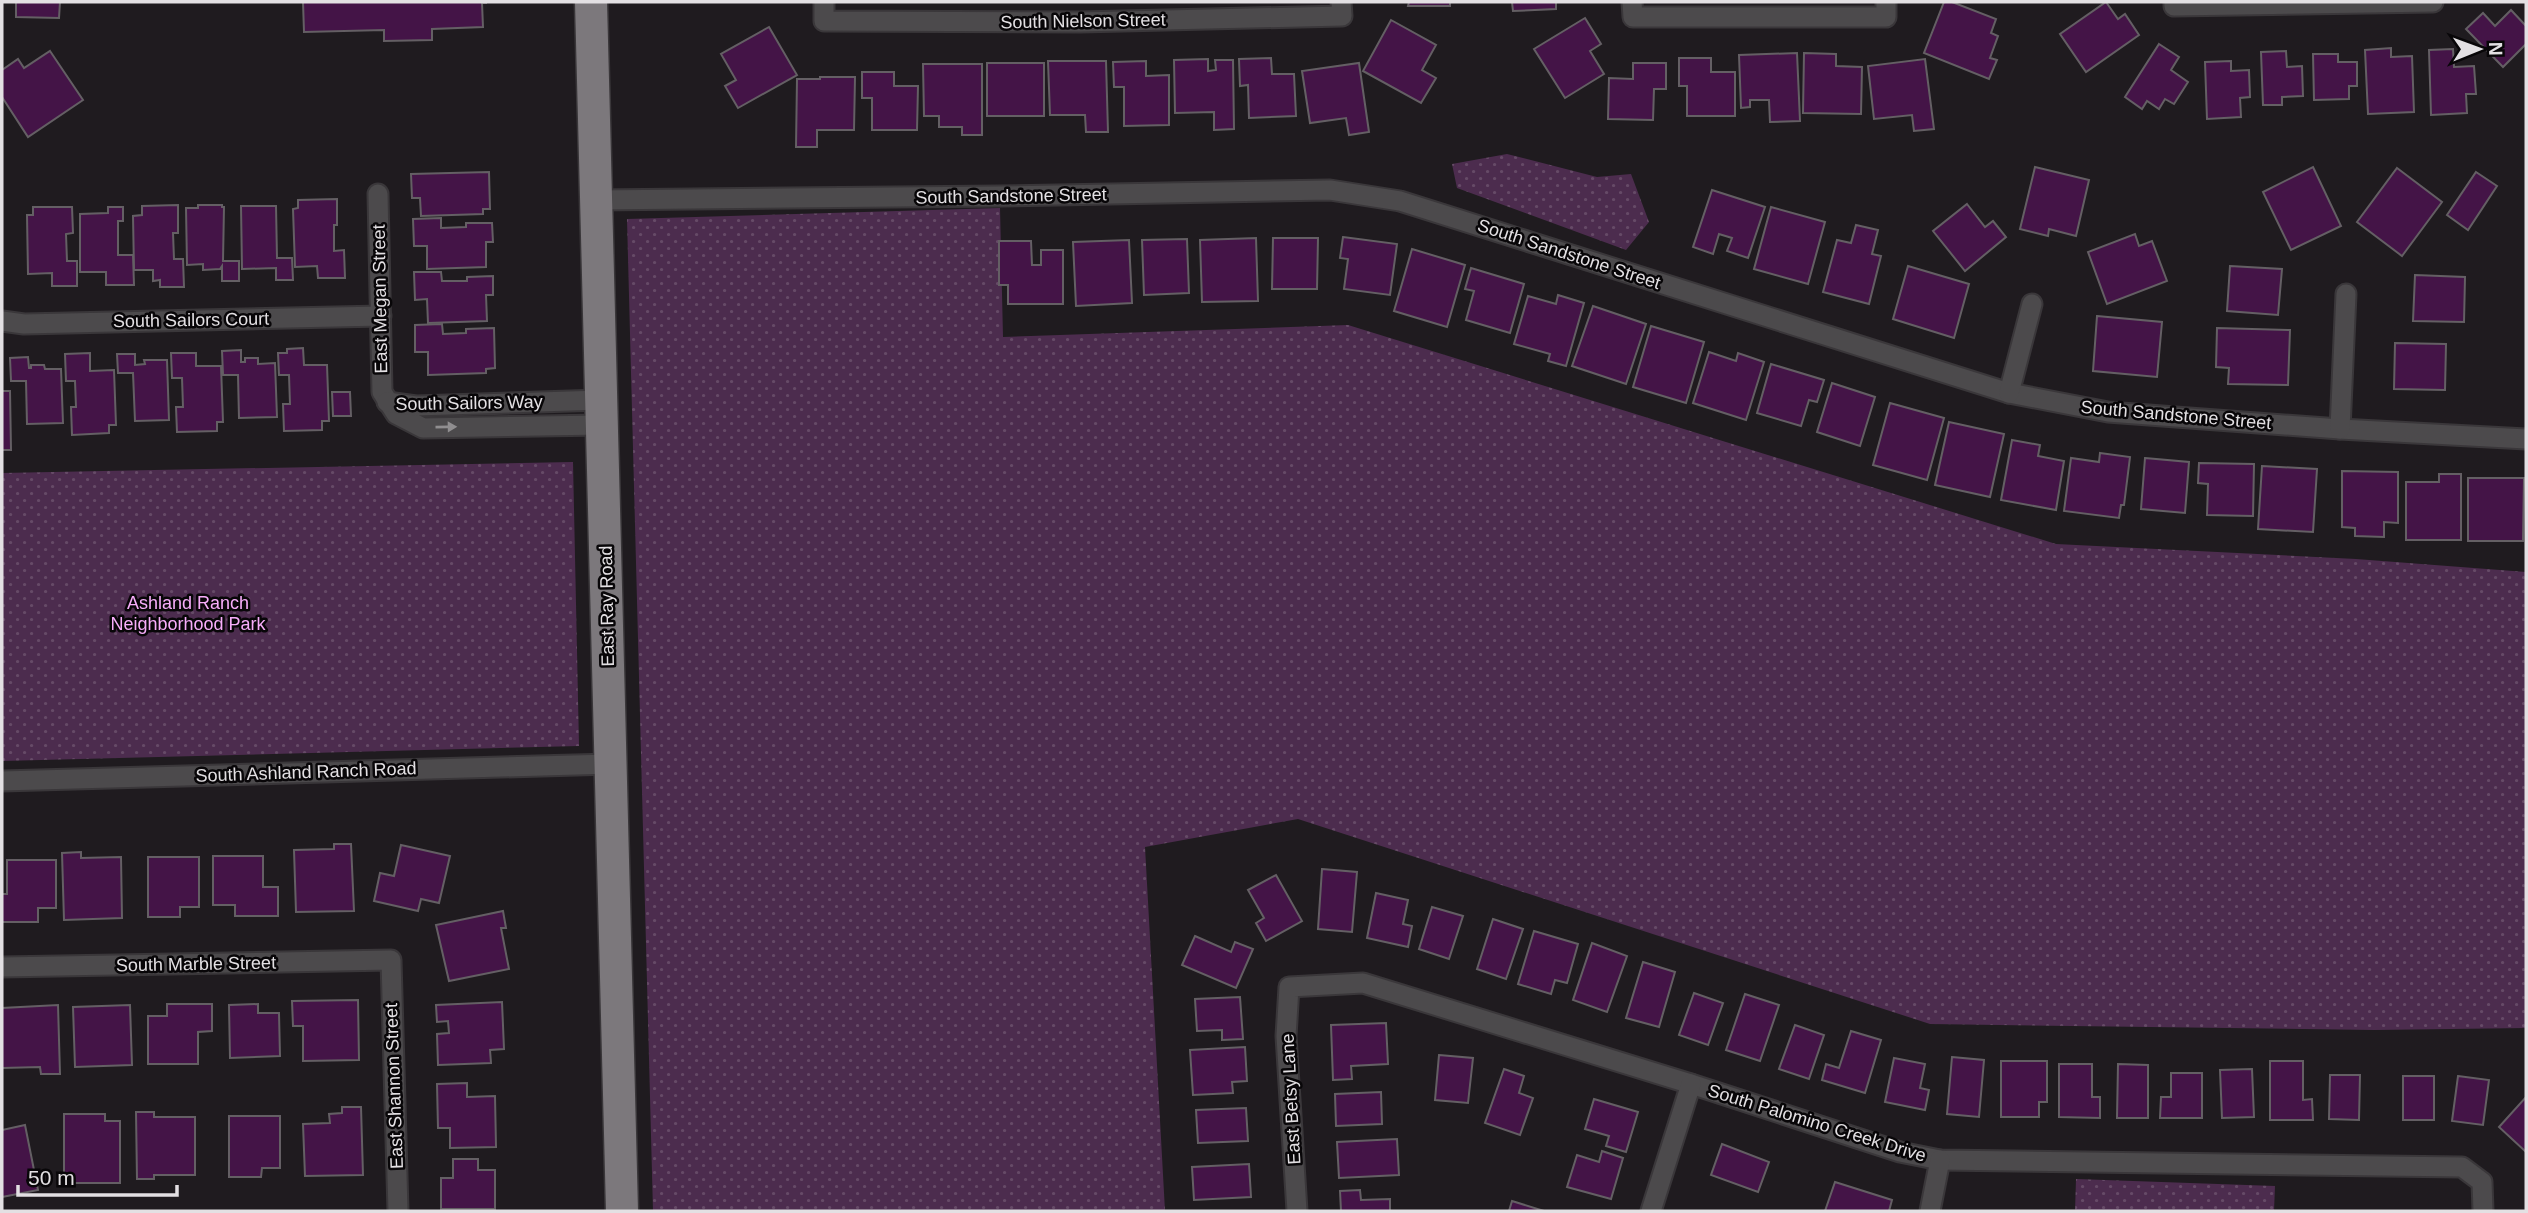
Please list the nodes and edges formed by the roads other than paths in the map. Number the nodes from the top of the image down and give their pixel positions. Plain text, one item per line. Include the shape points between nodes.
1 (591, 2) edge
2 (1079, 2) edge
3 (2433, 2) edge
4 (2174, 4) edge
5 (1342, 9) edge
6 (1632, 9) edge
7 (1886, 9) edge
8 (824, 11) edge
9 (1080, 22) junction
10 (378, 194) dead end
11 (596, 200) junction
12 (2346, 294) dead end
13 (2032, 304) dead end
14 (381, 316) junction
15 (2, 321) edge
16 (2009, 393) junction
17 (387, 402) junction
18 (483, 404) junction
19 (602, 412) junction
20 (485, 427) junction
21 (2340, 429) junction
22 (2526, 439) edge
23 (611, 764) junction
24 (2, 780) edge
25 (391, 960) joint
26 (2, 968) edge
27 (1289, 987) joint
28 (1691, 1084) junction
29 (1940, 1160) junction
30 (398, 1211) edge
31 (622, 1211) edge
32 (1297, 1211) edge
33 (1651, 1211) edge
34 (1930, 1211) edge
35 (2483, 1211) edge

1 - 11 main road, East Ray Road
2 - 9 street
3 - 4 street
5 - 9 street, South Nielson Street
6 - 7 street
8 - 9 street, South Nielson Street
10 - 14 street, East Megan Street
11 - 16 street, South Sandstone Street via 1330,190 1400,201
11 - 19 main road, East Ray Road
12 - 21 street
13 - 16 street
14 - 15 street, South Sailors Court
14 - 17 street, East Megan Street via 382,393
16 - 21 street, South Sandstone Street via 2108,412
17 - 18 street, South Sailors Way
17 -> 20 street, South Sailors Way via 396,414 423,428
18 - 19 street, South Sailors Way
18 - 20 street
19 - 20 street, South Sailors Way
19 - 23 main road, East Ray Road
21 - 22 street, South Sandstone Street
23 - 24 street, South Ashland Ranch Road
23 - 31 main road, East Ray Road
25 - 26 street, South Marble Street
25 - 30 street, East Shannon Street
27 - 28 street, South Palomino Creek Drive via 1363,983
27 - 32 street, East Betsy Lane via 1286,1036
28 - 29 street, South Palomino Creek Drive via 1900,1152
28 - 33 street
29 - 34 street
29 - 35 street, South Palomino Creek Drive via 2462,1167 2482,1182

